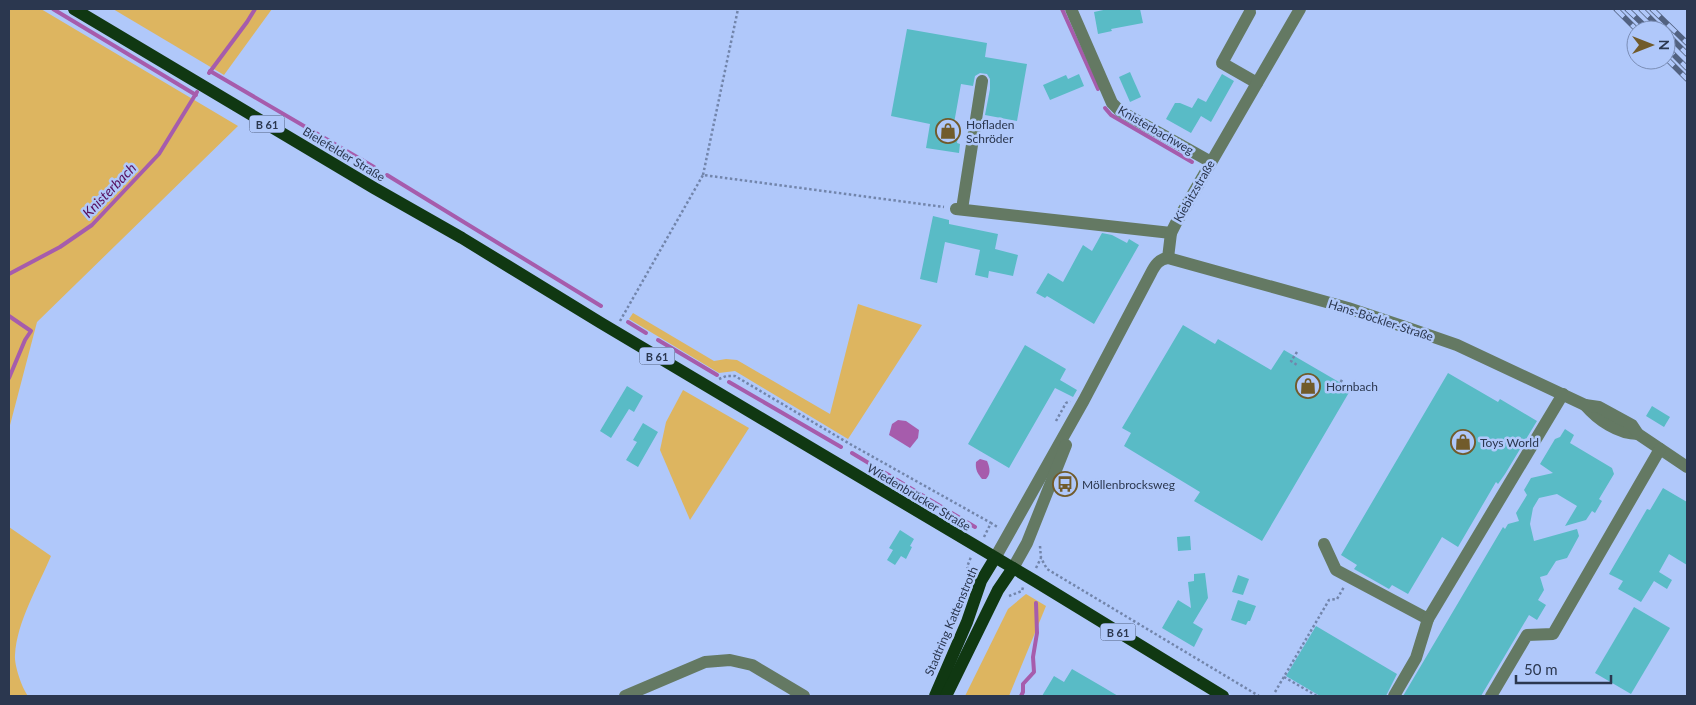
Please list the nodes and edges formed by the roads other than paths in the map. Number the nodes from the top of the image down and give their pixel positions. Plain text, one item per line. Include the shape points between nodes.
1 (74, 9) edge
2 (1071, 9) edge
3 (1300, 9) edge
4 (1250, 12) dead end
5 (982, 81) dead end
6 (1257, 83) junction
7 (1211, 162) junction
8 (1171, 233) junction
9 (1168, 258) junction
10 (600, 323) joint
11 (1563, 394) junction
12 (1084, 400) junction
13 (1660, 449) junction
14 (1687, 467) edge
15 (1324, 544) dead end
16 (995, 558) junction
17 (1012, 568) junction
18 (1428, 619) junction
19 (625, 696) edge
20 (804, 696) edge
21 (935, 696) edge
22 (946, 696) edge
23 (1223, 696) edge
24 (1394, 696) edge
25 (1491, 696) edge

1 - 10 main road, Bielefelder Straße / B 61
2 - 7 street, Knisterbachweg via 1112,103 1120,111
3 - 6 street, Kiebitzstraße
4 - 6 street via 1222,63
5 - 8 street via 959,209
6 - 7 street, Kiebitzstraße
7 - 8 street, Kiebitzstraße
8 - 9 street, Kiebitzstraße
9 - 11 street, Hans-Böckler-Straße via 1408,328 1457,346
9 - 12 street via 1156,263
10 - 16 main road, Wiedenbrücker Straße / B 61 via 715,385
11 - 13 street, Hans-Böckler-Straße via 1584,405 1599,407 1632,425 1638,434
11 - 18 street
12 - 16 street
12 - 17 street via 1027,544
13 - 14 street, Hans-Böckler-Straße
13 - 25 street via 1553,634 1527,635
15 - 18 street via 1336,570
16 - 17 main road, Wiedenbrücker Straße / B 61
16 - 21 main road, Stadtring Kattenstroth via 981,581
17 - 22 main road, Stadtring Kattenstroth
17 - 23 main road, Wiedenbrücker Straße / B 61
18 - 24 street via 1416,658
19 - 20 street via 705,662 730,660 752,665

